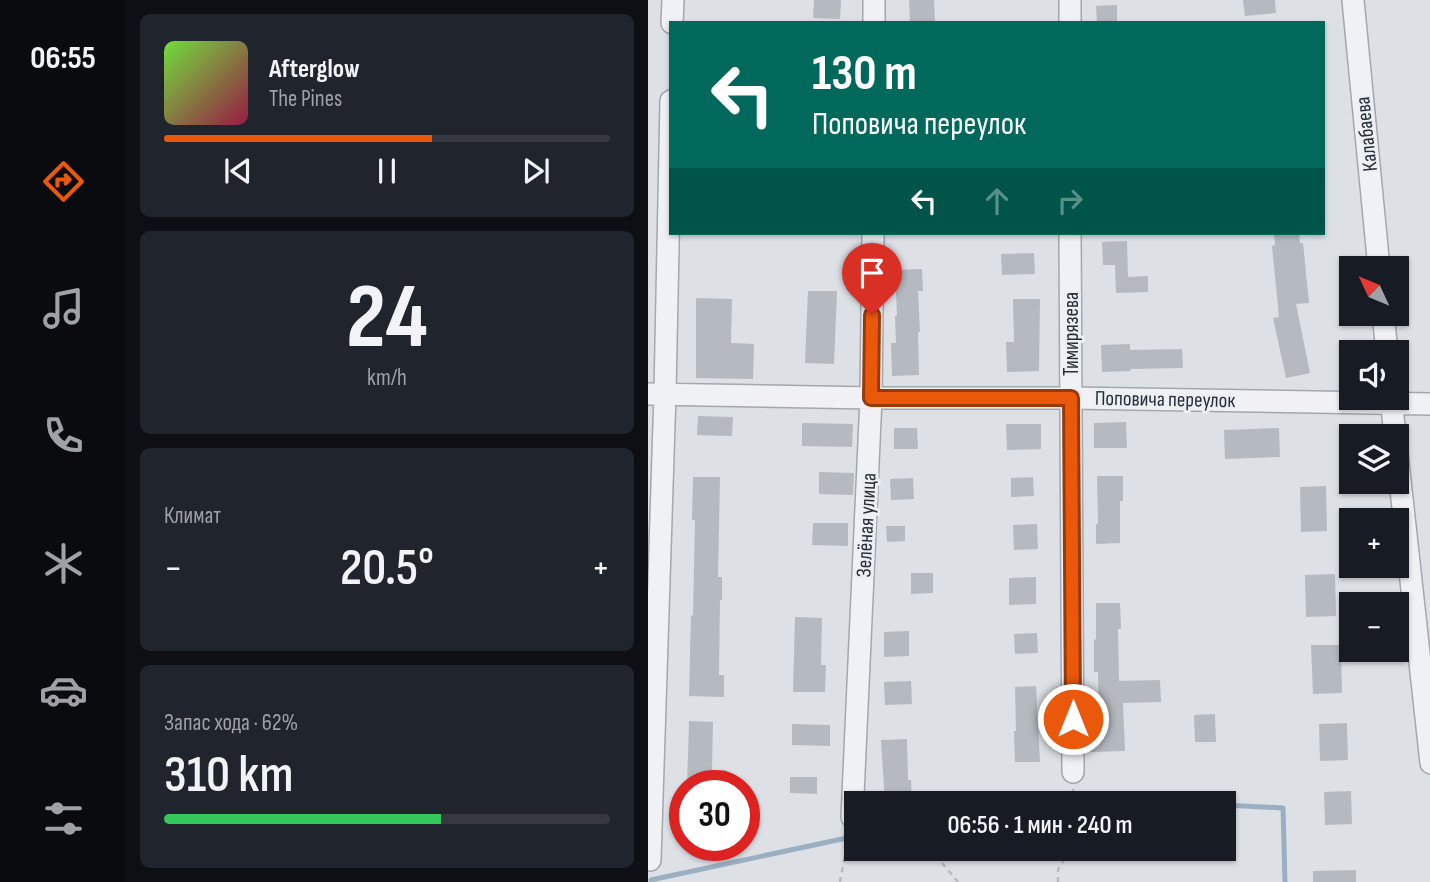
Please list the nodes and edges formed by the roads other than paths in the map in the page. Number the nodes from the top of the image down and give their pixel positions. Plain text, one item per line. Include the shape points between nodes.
1 (673, 0) edge
2 (874, 0) edge
3 (1070, 0) edge
4 (1353, 0) edge
5 (672, 21) edge
6 (874, 21) edge
7 (1070, 21) edge
8 (669, 140) edge
9 (873, 235) edge
10 (1070, 235) edge
11 (1377, 256) edge
12 (656, 393) edge
13 (871, 398) junction
14 (1071, 398) junction
15 (1339, 400) edge
16 (1409, 402) edge
17 (1430, 404) edge
18 (1401, 494) edge
19 (1430, 763) edge
20 (1073, 772) dead end
21 (853, 791) edge
22 (650, 860) dead end

1 - 5 street
2 - 6 street
3 - 7 street
4 - 11 street, Калабаева
8 - 12 street
9 - 13 street, Зелёная улица
10 - 14 street, Тимирязева
12 - 13 street, Поповича переулок
12 - 22 street
13 - 14 street, Поповича переулок
13 - 21 street, Зелёная улица
14 - 15 street, Поповича переулок
14 - 20 street, Тимирязева
16 - 17 street, Поповича переулок
18 - 19 street

